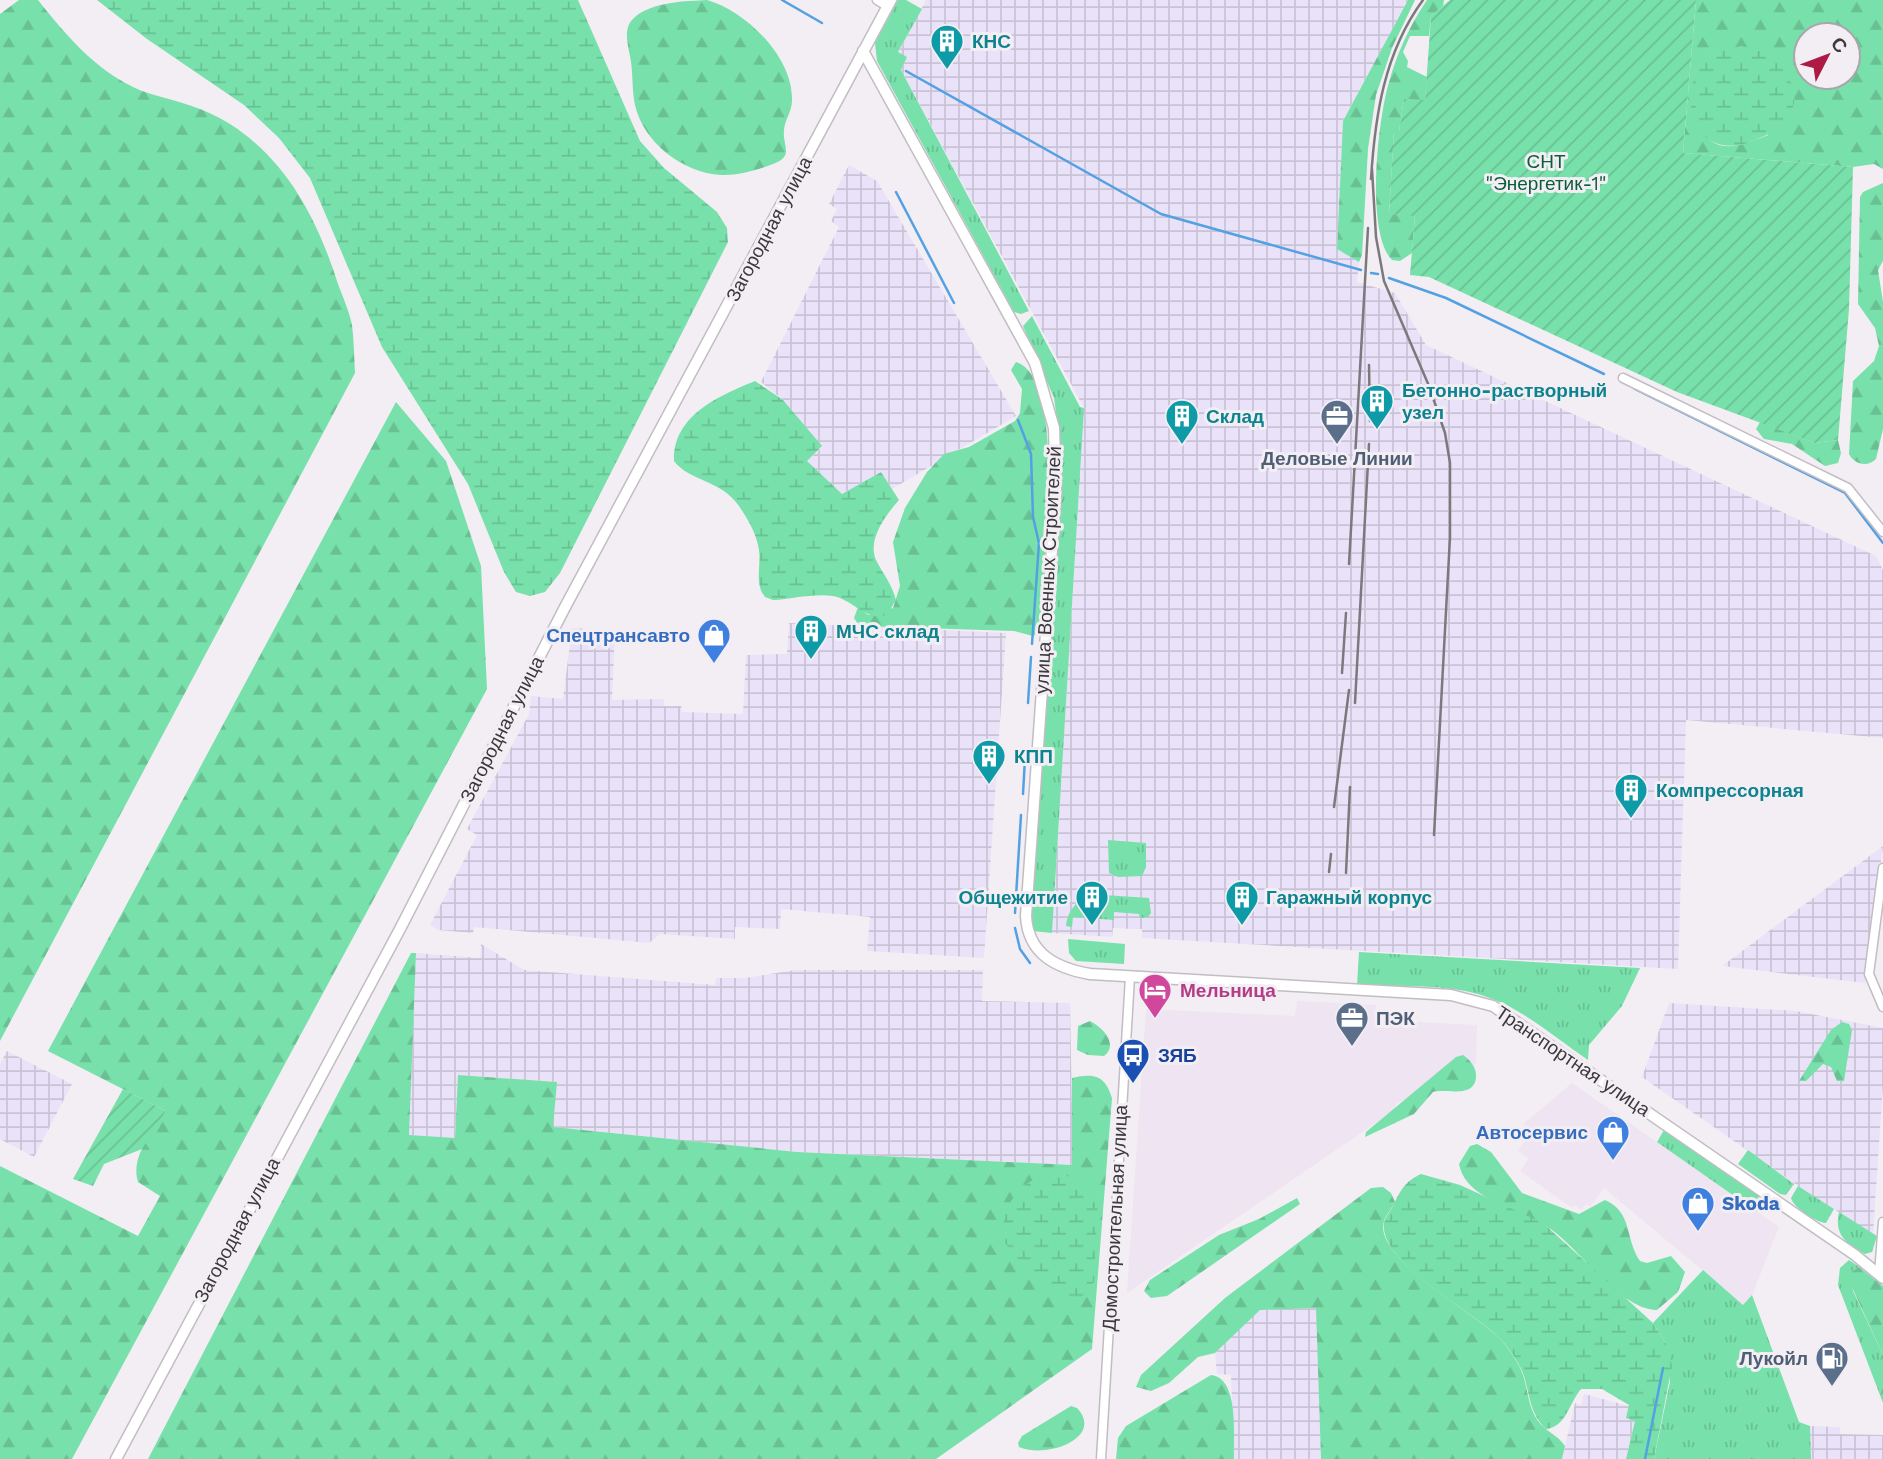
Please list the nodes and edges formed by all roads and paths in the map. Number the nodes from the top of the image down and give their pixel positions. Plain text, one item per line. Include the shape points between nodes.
1 (877, 0) edge
2 (889, 3) edge
3 (863, 51) junction
4 (1623, 378) dead end
5 (1883, 532) edge
6 (1883, 868) edge
7 (1130, 977) junction
8 (1883, 1007) edge
9 (1883, 1222) edge
10 (1881, 1276) edge
11 (116, 1459) edge
12 (1101, 1459) edge

1 - 2 street
2 - 3 street, Загородная улица
3 - 7 street, улица Военных Строителей via 1024,341 1044,385 1054,428 1056,492 1028,934 1041,955 1065,968
3 - 11 street, Загородная улица
4 - 5 street via 1849,488
6 - 8 street via 1869,974
7 - 10 street, Транспортная улица via 1451,995 1493,1006
7 - 12 street, Домостроительная улица
9 - 10 street

